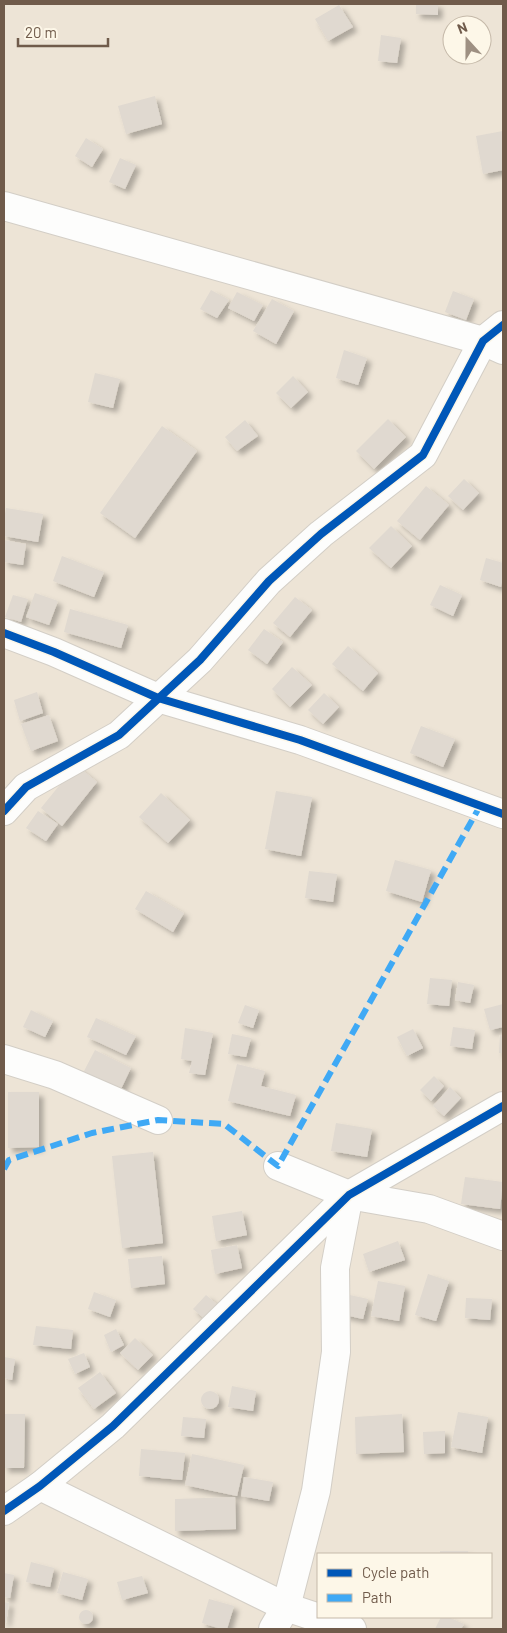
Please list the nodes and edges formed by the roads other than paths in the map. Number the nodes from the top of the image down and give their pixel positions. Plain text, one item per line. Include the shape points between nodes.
1 (4, 206) edge
2 (497, 339) edge
3 (4, 633) edge
4 (158, 698) junction
5 (4, 811) edge
6 (503, 814) edge
7 (4, 1059) edge
8 (503, 1106) edge
9 (158, 1120) dead end
10 (278, 1166) dead end
11 (349, 1195) junction
12 (503, 1236) edge
13 (40, 1486) junction
14 (4, 1511) edge
15 (279, 1618) edge
16 (352, 1629) edge

1 - 2 street
2 - 4 street via 423,455 321,534 269,581 200,660
3 - 4 street
4 - 5 street via 119,735 26,787
4 - 6 street via 300,740
7 - 9 street via 56,1076
8 - 11 street
10 - 11 street
11 - 12 street via 429,1209
11 - 13 street via 113,1426
11 - 15 street via 335,1268 336,1352 316,1491
13 - 14 street
13 - 15 street
15 - 16 street

